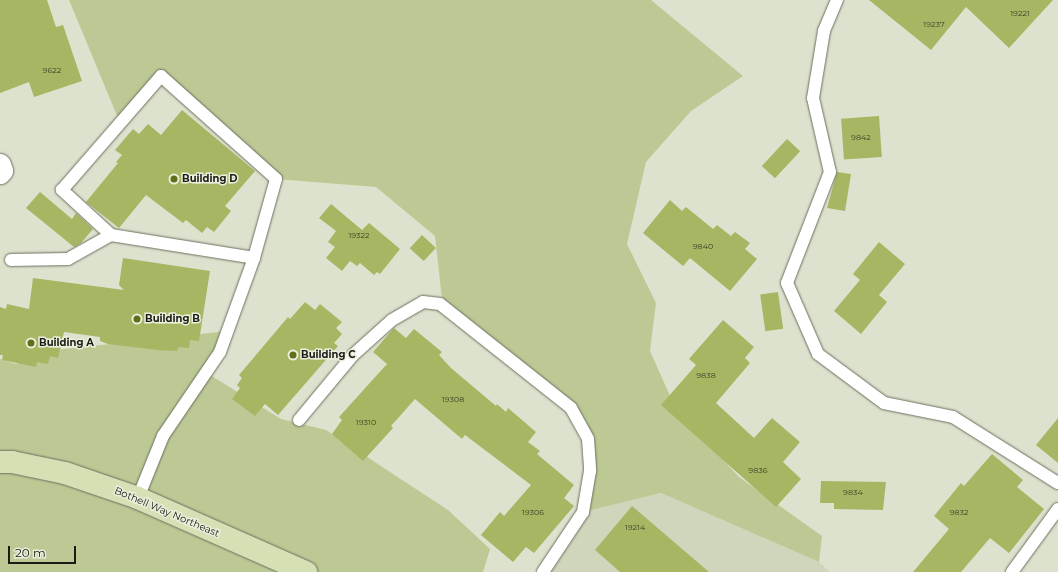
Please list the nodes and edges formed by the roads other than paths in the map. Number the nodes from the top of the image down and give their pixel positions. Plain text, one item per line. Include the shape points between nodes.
1 (837, 0) edge
2 (0, 165) edge
3 (0, 173) edge
4 (111, 235) junction
5 (254, 258) junction
6 (11, 260) dead end
7 (299, 420) dead end
8 (0, 462) edge
9 (1058, 483) edge
10 (138, 498) junction
11 (1058, 509) edge
12 (306, 572) edge
13 (543, 572) edge
14 (1012, 572) edge

1 - 9 lane via 824,31 813,98 830,172 787,283 818,354 884,403 953,417
2 - 3 street
4 - 5 lane
4 - 5 lane via 62,190 162,76 276,179
4 - 6 lane via 68,259
5 - 10 lane via 220,352 163,436
7 - 13 lane via 353,355 392,320 423,302 440,304 571,408 588,439 590,471 583,512
8 - 10 main road, Bothell Way Northeast via 12,462 65,473
10 - 12 main road, Bothell Way Northeast
11 - 14 lane

